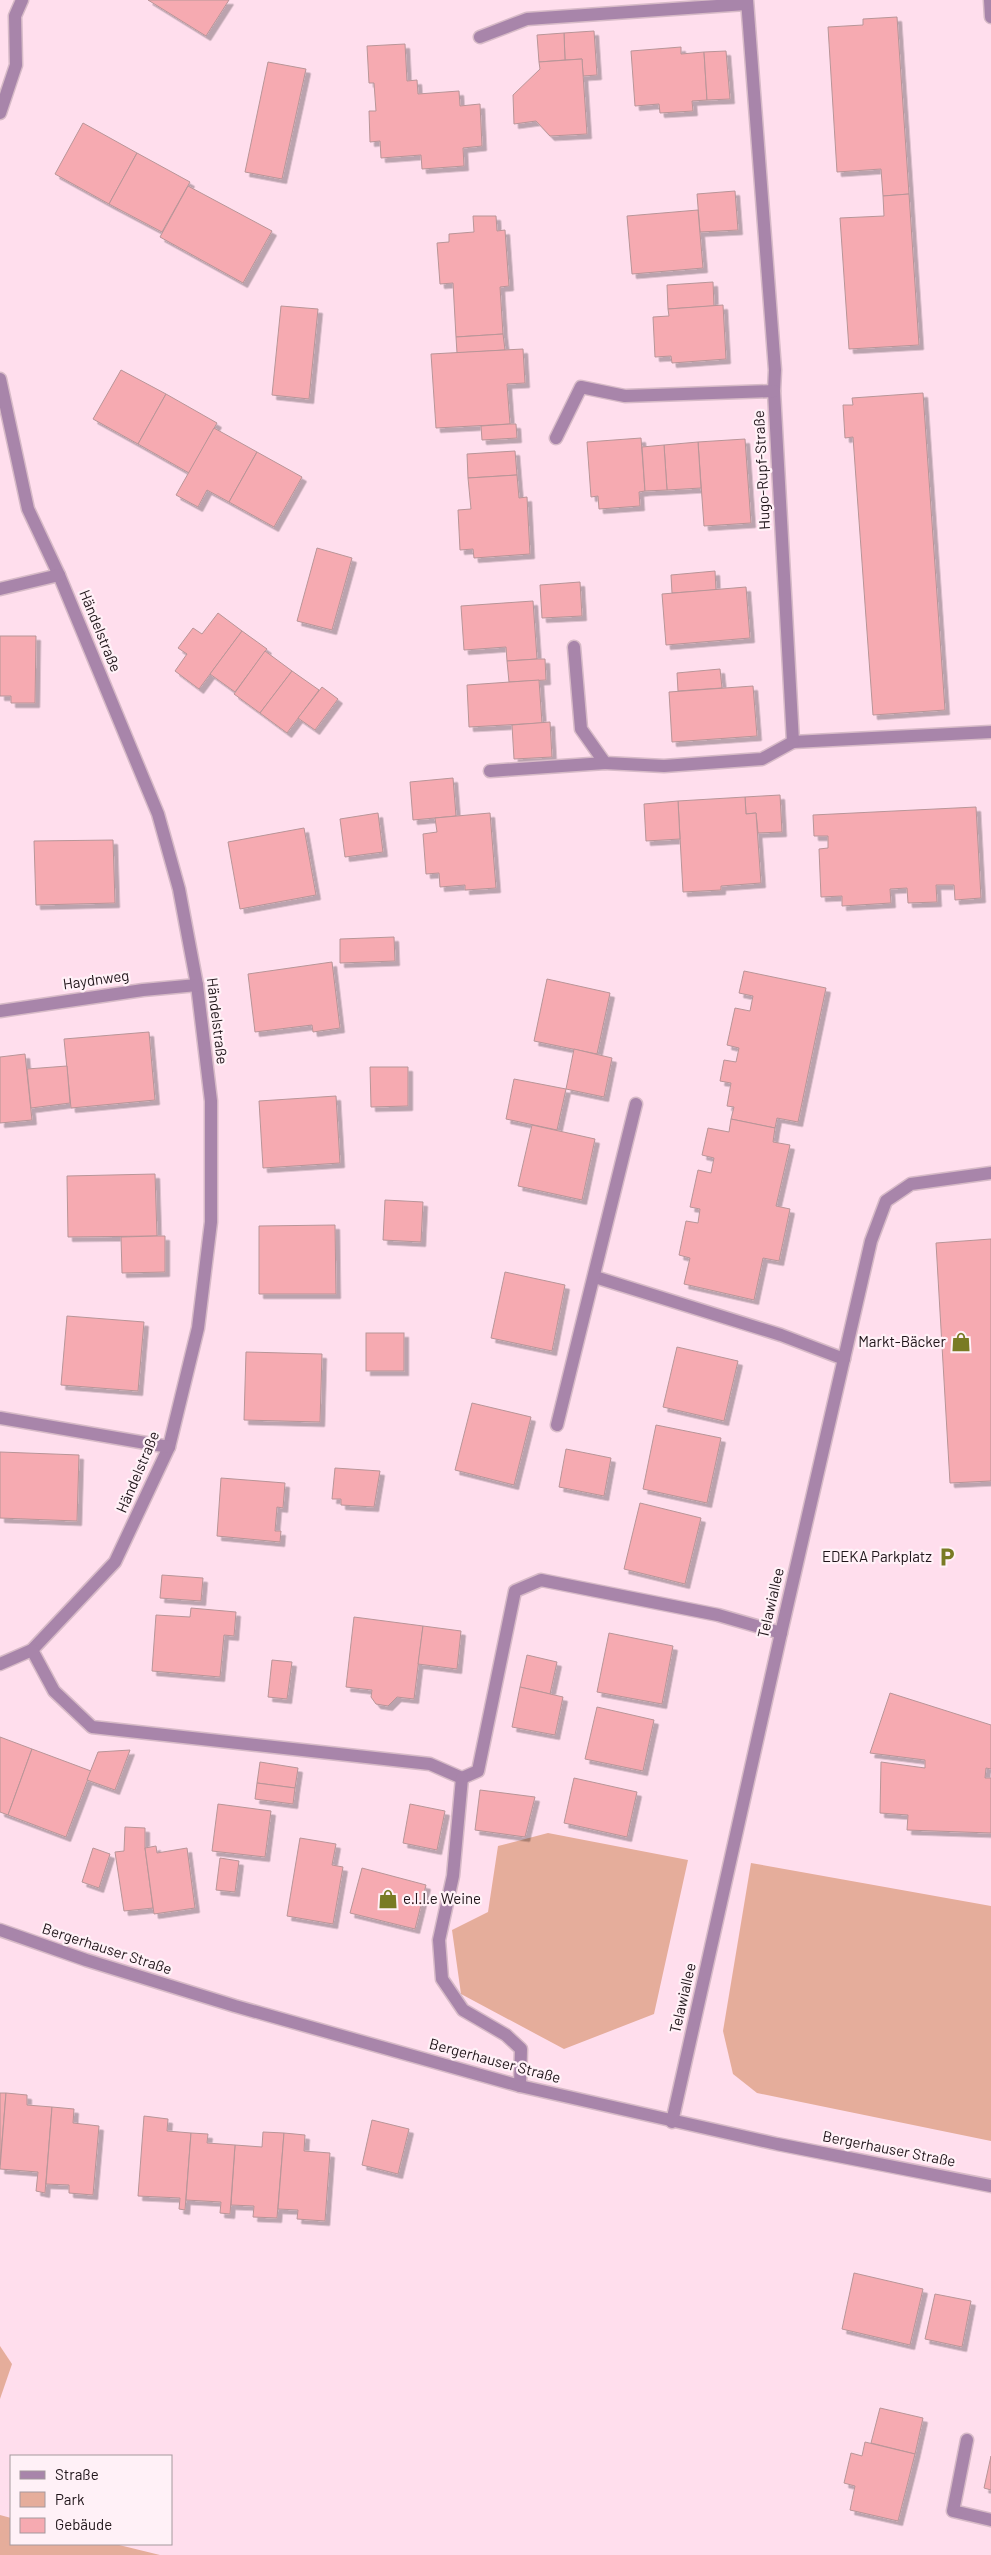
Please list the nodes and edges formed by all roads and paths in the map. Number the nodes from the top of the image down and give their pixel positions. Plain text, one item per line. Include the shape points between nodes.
1 (22, 0) edge
2 (990, 0) edge
3 (746, 2) edge
4 (991, 17) edge
5 (480, 37) dead end
6 (0, 113) edge
7 (0, 379) edge
8 (774, 391) junction
9 (556, 438) dead end
10 (59, 575) junction
11 (0, 589) edge
12 (574, 647) dead end
13 (991, 732) edge
14 (793, 742) junction
15 (605, 763) junction
16 (490, 771) dead end
17 (197, 985) junction
18 (0, 1011) edge
19 (636, 1104) dead end
20 (991, 1172) edge
21 (594, 1277) junction
22 (844, 1358) junction
23 (0, 1418) edge
24 (558, 1425) dead end
25 (169, 1447) junction
26 (781, 1633) junction
27 (32, 1650) junction
28 (0, 1664) edge
29 (462, 1778) junction
30 (0, 1930) edge
31 (520, 2086) junction
32 (672, 2122) junction
33 (991, 2186) edge
34 (967, 2440) dead end
35 (991, 2520) edge

1 - 6 street via 15,16 16,65
2 - 4 street
3 - 5 street via 527,19
3 - 8 street, Hugo-Rupf-Straße via 776,370
7 - 10 street, Händelstraße via 28,509
8 - 9 street via 624,396 581,387
8 - 14 street, Hugo-Rupf-Straße
10 - 11 street
10 - 17 street, Händelstraße via 158,814 179,889
12 - 15 street via 581,729
13 - 14 street
14 - 15 street via 762,759 664,766
15 - 16 street
17 - 18 street, Haydnweg
17 - 25 street, Händelstraße via 211,1101 211,1222 198,1328
19 - 21 street
20 - 22 street, Telawiallee via 911,1184 886,1201 871,1241
21 - 22 street
21 - 24 street
22 - 26 street, Telawiallee
23 - 25 street
25 - 27 street, Händelstraße via 116,1562
26 - 29 street via 718,1615 541,1580 515,1591 478,1772
26 - 32 street, Telawiallee
27 - 28 street, Händelstraße
27 - 29 street via 54,1691 92,1727 430,1764
29 - 31 street via 453,1876 439,1940 442,1979 463,2010 506,2035 521,2049
30 - 31 street, Bergerhauser Straße via 234,2006
31 - 32 street, Bergerhauser Straße
32 - 33 street, Bergerhauser Straße
34 - 35 street via 953,2511

